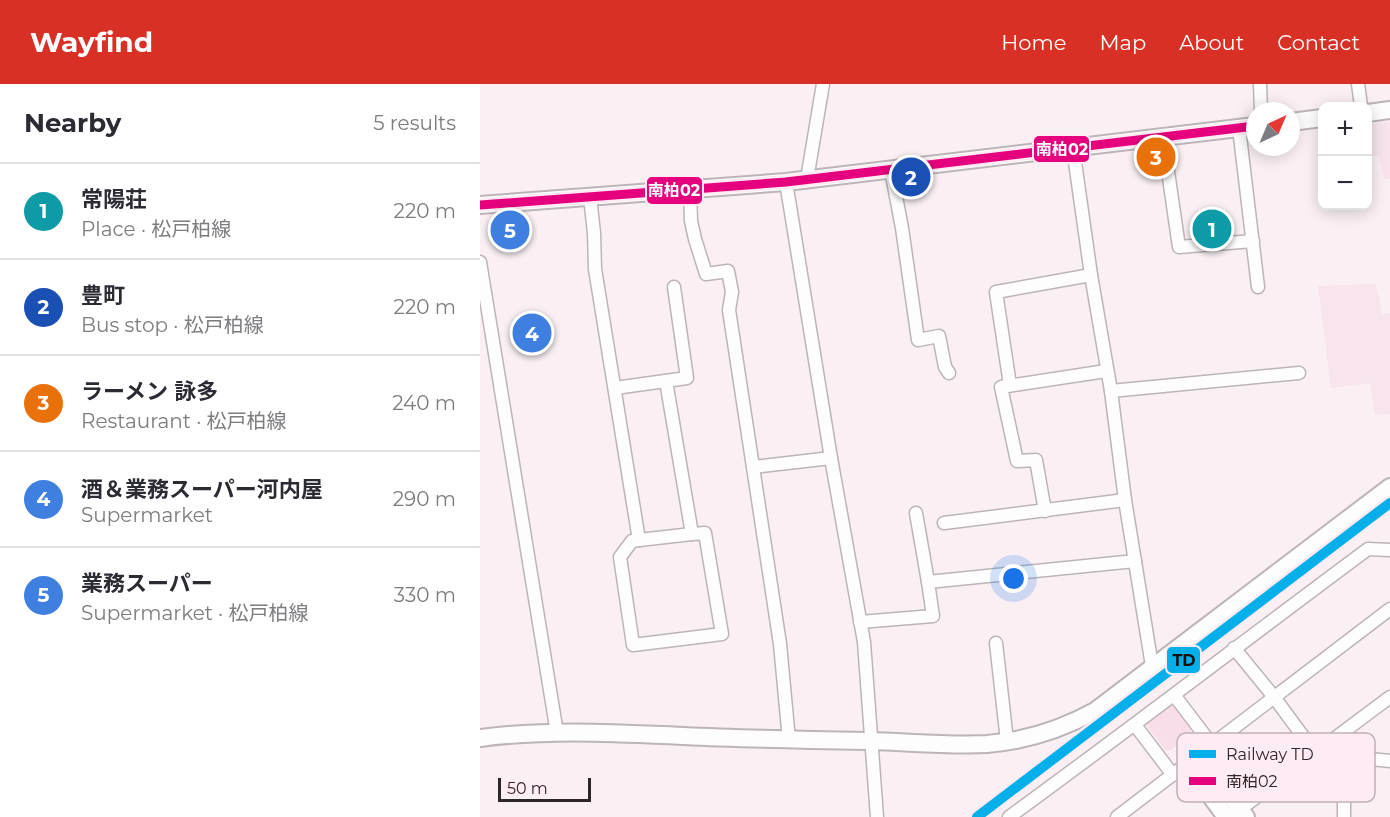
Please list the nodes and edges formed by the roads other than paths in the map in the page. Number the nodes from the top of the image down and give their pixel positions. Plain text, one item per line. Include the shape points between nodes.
1 (823, 84) edge
2 (1260, 84) edge
3 (1358, 84) edge
4 (1260, 102) edge
5 (1360, 102) edge
6 (1390, 110) edge
7 (1372, 112) edge
8 (1318, 119) edge
9 (1300, 121) edge
10 (1246, 127) edge
11 (1163, 137) junction
12 (1073, 148) junction
13 (1249, 156) edge
14 (891, 170) junction
15 (807, 179) junction
16 (786, 182) junction
17 (690, 189) junction
18 (590, 197) junction
19 (480, 205) edge
20 (1253, 241) junction
21 (480, 262) edge
22 (1091, 275) junction
23 (674, 286) dead end
24 (1258, 287) dead end
25 (1107, 371) junction
26 (949, 373) dead end
27 (1299, 374) dead end
28 (666, 381) junction
29 (1010, 386) junction
30 (615, 388) junction
31 (1111, 391) junction
32 (831, 458) junction
33 (753, 467) junction
34 (1390, 487) edge
35 (1125, 500) junction
36 (1045, 511) junction
37 (916, 513) dead end
38 (944, 523) dead end
39 (692, 534) junction
40 (639, 540) junction
41 (1390, 550) edge
42 (1135, 561) junction
43 (928, 582) junction
44 (1390, 609) edge
45 (860, 622) junction
46 (996, 643) dead end
47 (1234, 648) junction
48 (1152, 666) junction
49 (1174, 695) junction
50 (1390, 697) edge
51 (1274, 698) junction
52 (1135, 725) junction
53 (557, 733) junction
54 (1190, 733) edge
55 (1229, 733) edge
56 (1301, 733) edge
57 (1342, 733) edge
58 (480, 738) edge
59 (789, 740) junction
60 (871, 741) junction
61 (1007, 741) junction
62 (1375, 759) edge
63 (1390, 761) edge
64 (1177, 772) edge
65 (1173, 775) junction
66 (1228, 802) edge
67 (1253, 802) edge
68 (1236, 815) edge
69 (877, 817) edge
70 (1009, 817) edge
71 (1117, 817) edge

1 - 15 street
2 - 4 street
3 - 5 street
6 - 7 street
8 - 9 street
10 - 11 street
11 - 12 street
11 - 20 street via 1179,247
12 - 14 street
12 - 22 street
13 - 20 street
14 - 15 street
14 - 26 street via 918,339 939,336
15 - 16 street
16 - 17 street
16 - 32 street
17 - 18 street
17 - 33 street via 691,221 706,274 728,272 732,292 729,310
18 - 19 street
18 - 30 street via 595,269
20 - 24 street
21 - 53 street
22 - 25 street
22 - 29 street via 996,292
23 - 28 street via 687,378
25 - 29 street
25 - 31 street
27 - 31 street
28 - 30 street
28 - 39 street
29 - 36 street via 1001,387 1017,461 1036,460
30 - 40 street
31 - 35 street
32 - 33 street
32 - 45 street
33 - 59 street via 780,644
34 - 48 street
35 - 36 street
35 - 42 street
36 - 38 street
37 - 43 street
39 - 40 street
39 - 40 street via 705,533 722,634 633,645 620,557 632,541
41 - 47 street via 1368,549
42 - 43 street
42 - 48 street
43 - 45 street via 933,616
44 - 51 street
45 - 60 street
46 - 61 street
47 - 49 street
47 - 51 street
48 - 61 street via 1079,720
49 - 52 street
49 - 54 street
50 - 57 street
51 - 55 street
51 - 56 street
52 - 65 street
52 - 70 street
53 - 58 street
53 - 59 street
59 - 60 street
60 - 61 street via 955,745
60 - 69 street
62 - 63 street
64 - 65 street
65 - 71 street
66 - 68 street
67 - 68 street

